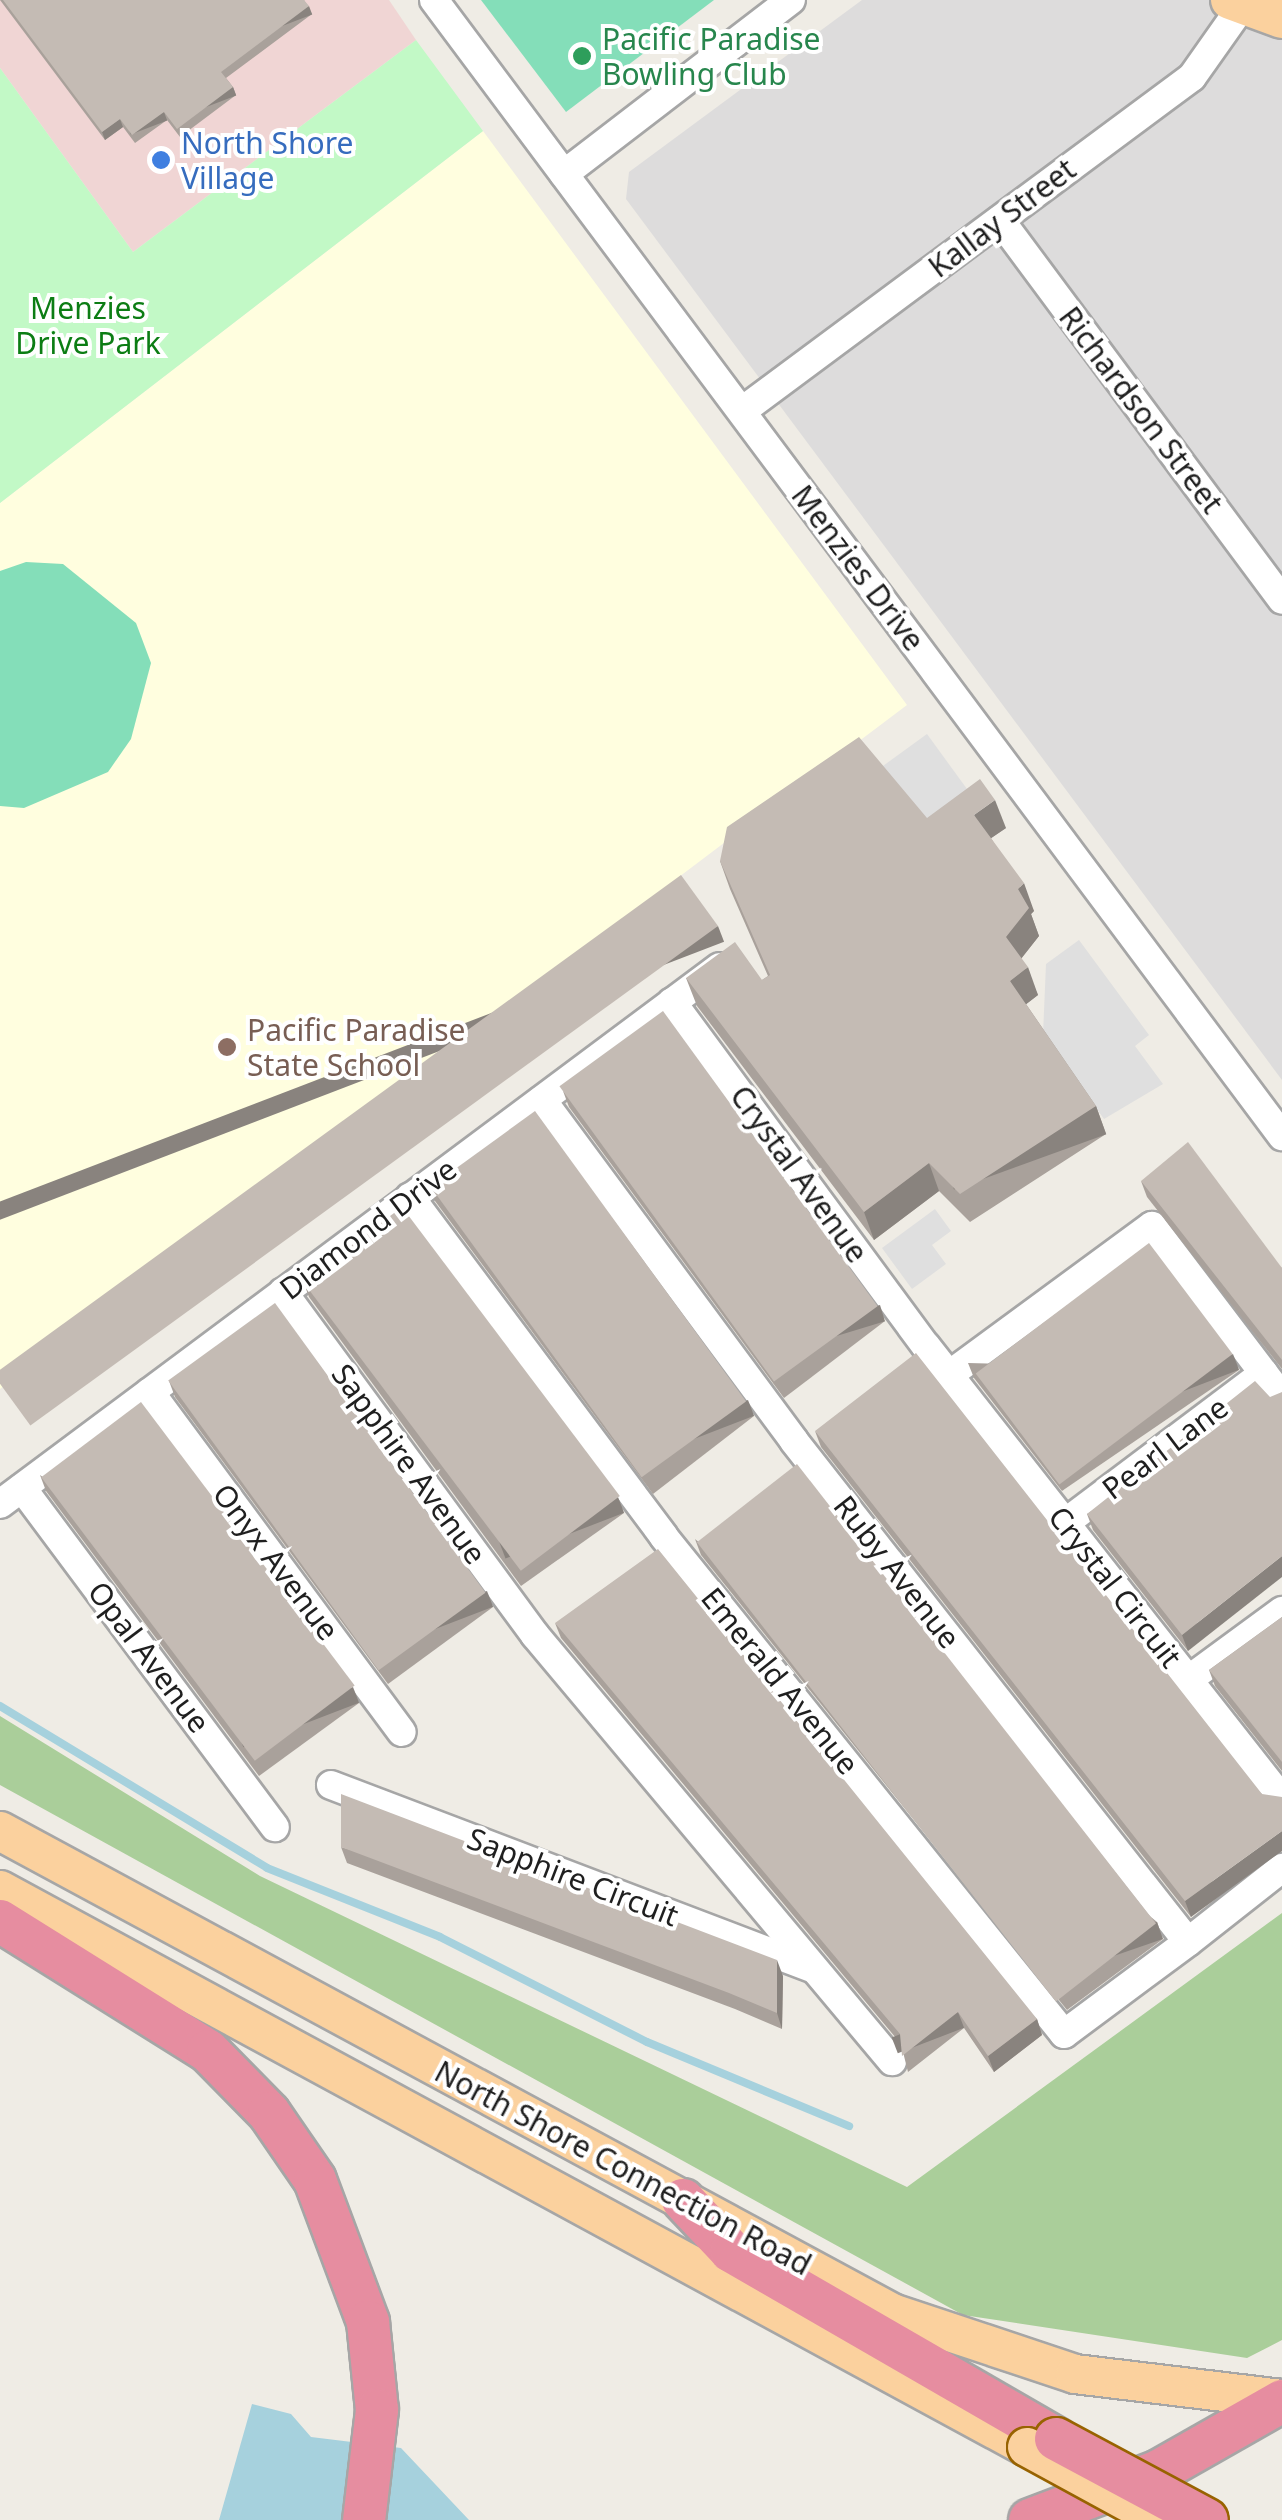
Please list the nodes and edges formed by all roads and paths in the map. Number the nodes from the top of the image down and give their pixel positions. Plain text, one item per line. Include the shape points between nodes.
1 (434, 0) edge
2 (792, 0) edge
3 (1236, 3) edge
4 (1282, 19) edge
5 (564, 174) junction
6 (1000, 220) junction
7 (742, 411) junction
8 (1282, 600) edge
9 (738, 954) edge
10 (672, 1002) junction
11 (542, 1100) junction
12 (1282, 1136) edge
13 (410, 1197) junction
14 (283, 1292) junction
15 (926, 1346) joint
16 (1264, 1374) junction
17 (949, 1375) junction
18 (150, 1392) junction
19 (1282, 1397) edge
20 (11, 1496) edge
21 (1065, 1523) junction
22 (1282, 1611) edge
23 (535, 1635) joint
24 (1188, 1680) junction
25 (402, 1732) dead end
26 (331, 1785) dead end
27 (1282, 1799) edge
28 (275, 1827) dead end
29 (0, 1831) edge
30 (1282, 1868) edge
31 (0, 1890) edge
32 (0, 1921) edge
33 (1188, 1942) junction
34 (815, 1970) junction
35 (892, 2062) dead end
36 (682, 2200) junction
37 (1282, 2400) edge
38 (1042, 2443) junction
39 (364, 2520) edge
40 (1030, 2520) edge
41 (1161, 2520) edge
42 (1207, 2520) edge

1 - 5 street, Menzies Drive
2 - 5 street
3 - 4 main road
3 - 6 street, Kallay Street via 1192,77
5 - 7 street, Menzies Drive
6 - 7 street, Kallay Street
6 - 8 street, Richardson Street
7 - 12 street, Menzies Drive
9 - 10 street, Diamond Drive
10 - 11 street, Diamond Drive
10 - 15 street, Crystal Avenue
11 - 13 street, Diamond Drive
11 - 33 street, Ruby Avenue via 794,1441
13 - 14 street, Diamond Drive
13 - 33 street, Emerald Avenue via 664,1537 1064,2034
14 - 18 street, Diamond Drive
14 - 23 street, Sapphire Avenue
15 - 17 street, Crystal Circuit
16 - 17 street via 1152,1226
16 - 19 street
16 - 21 street, Pearl Lane
17 - 21 street, Crystal Circuit
18 - 20 street, Diamond Drive
18 - 25 street, Onyx Avenue
20 - 28 street, Opal Avenue
21 - 24 street, Crystal Circuit
22 - 24 street
23 - 34 street, Sapphire Circuit
24 - 27 street, Crystal Circuit
26 - 34 street, Sapphire Circuit
29 - 36 main road, North Shore Connection Road
30 - 33 street
31 - 38 main road, North Shore Connection Road
32 - 39 highway via 208,2052 269,2113 315,2180 368,2322 377,2410
34 - 35 street, Sapphire Circuit
36 - 37 main road, North Shore Connection Road via 892,2313 977,2347 1197,2394
36 - 38 highway via 732,2251
37 - 40 highway via 1159,2471
38 - 41 main road, North Shore Connection Road, bridge
38 - 42 highway, bridge

